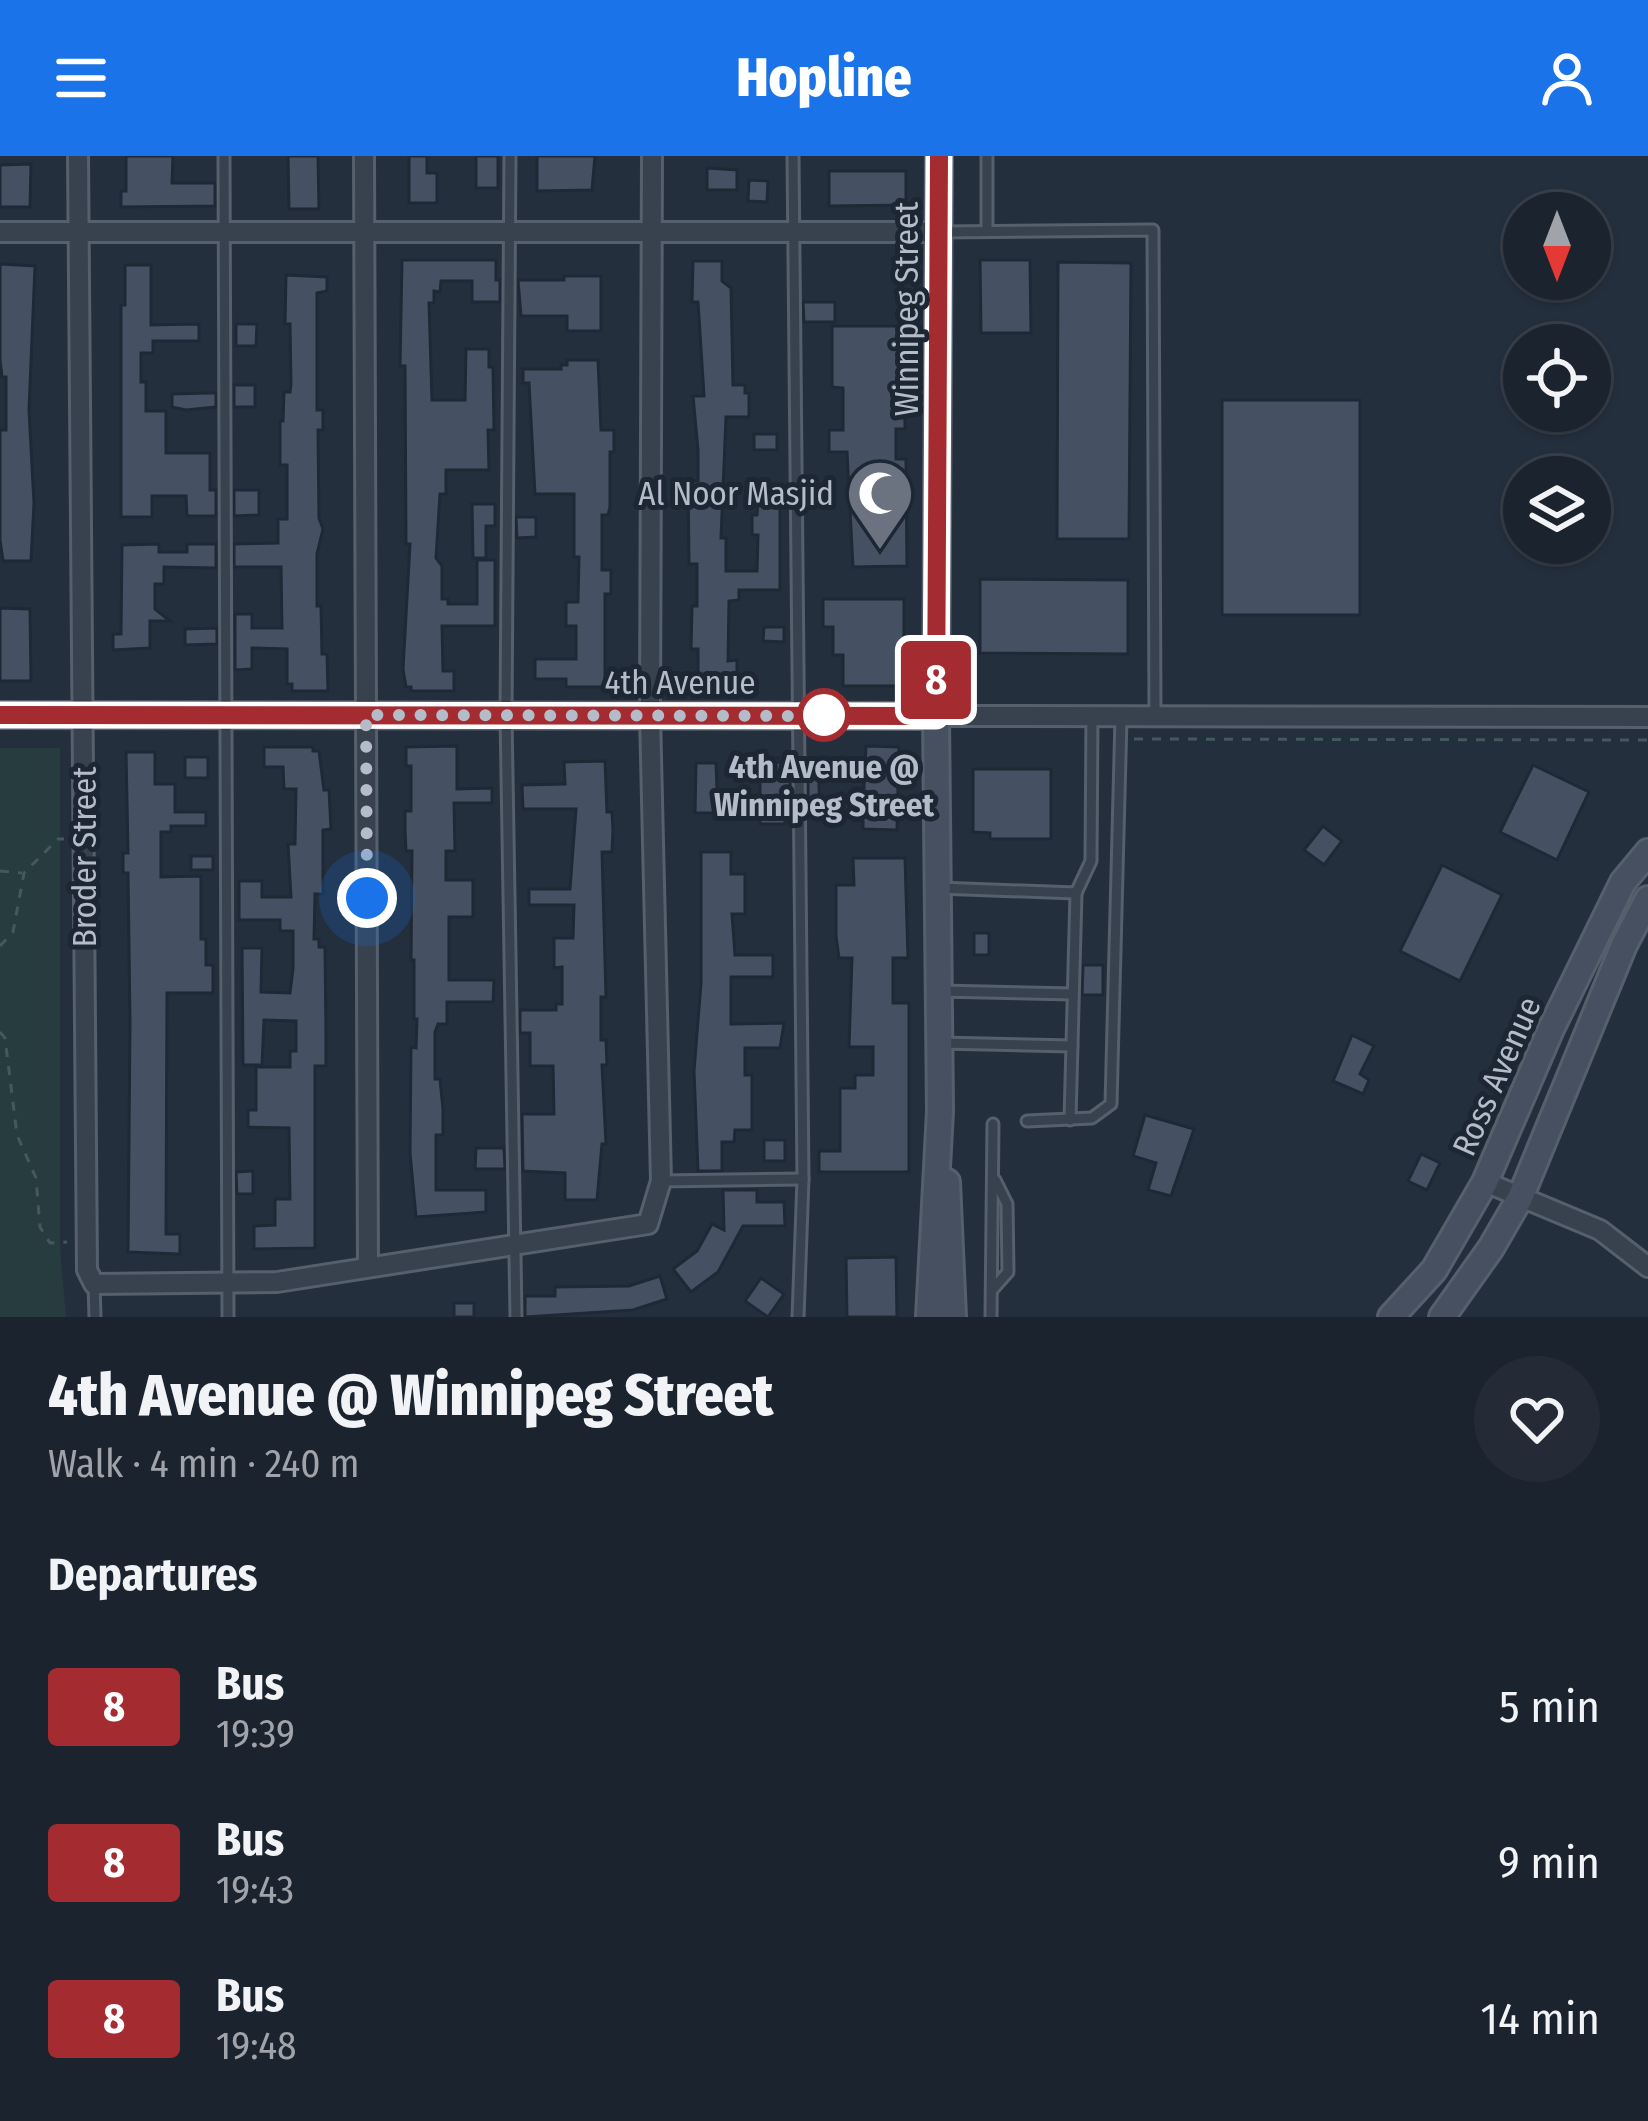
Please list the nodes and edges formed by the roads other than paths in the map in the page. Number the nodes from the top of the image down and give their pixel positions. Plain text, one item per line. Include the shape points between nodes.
1 (78, 156) edge
2 (224, 156) edge
3 (364, 156) edge
4 (510, 156) edge
5 (652, 156) edge
6 (793, 156) edge
7 (939, 156) edge
8 (987, 156) edge
9 (0, 232) edge
10 (78, 232) junction
11 (364, 232) junction
12 (509, 232) junction
13 (793, 232) junction
14 (939, 232) junction
15 (987, 232) junction
16 (224, 233) junction
17 (652, 233) junction
18 (0, 715) edge
19 (84, 715) junction
20 (227, 715) junction
21 (366, 715) junction
22 (506, 715) junction
23 (796, 715) junction
24 (650, 716) junction
25 (936, 716) junction
26 (1093, 716) junction
27 (1121, 716) junction
28 (1155, 716) junction
29 (1648, 717) edge
30 (1648, 852) edge
31 (938, 888) junction
32 (1076, 892) junction
33 (1648, 899) edge
34 (939, 991) junction
35 (1073, 994) junction
36 (940, 1043) junction
37 (1072, 1046) junction
38 (940, 1111) junction
39 (1070, 1120) junction
40 (1028, 1121) dead end
41 (993, 1124) dead end
42 (803, 1179) junction
43 (661, 1181) junction
44 (1485, 1182) junction
45 (1520, 1198) junction
46 (514, 1245) junction
47 (368, 1267) junction
48 (1648, 1267) edge
49 (90, 1277) junction
50 (228, 1283) junction
51 (95, 1317) edge
52 (229, 1317) edge
53 (516, 1317) edge
54 (798, 1317) edge
55 (929, 1317) edge
56 (953, 1317) edge
57 (992, 1317) edge
58 (1390, 1317) edge
59 (1442, 1317) edge

1 - 10 street, Broder Street
2 - 16 lane
3 - 11 street
4 - 12 lane
5 - 17 street
6 - 13 lane
7 - 14 main road, Winnipeg Street
8 - 15 lane
9 - 10 street
10 - 16 street
10 - 19 street, Broder Street
11 - 12 street
11 - 16 street
11 - 21 street
12 - 17 street
12 - 22 lane
13 - 14 street
13 - 17 street
13 - 23 lane
14 - 15 lane
14 - 25 main road, Winnipeg Street
15 - 28 lane via 1153,230
16 - 20 lane
17 - 24 street
18 - 19 main road, 4th Avenue
19 - 20 main road, 4th Avenue
19 - 49 street, Broder Street
20 - 21 main road, 4th Avenue
20 - 50 lane
21 - 22 main road, 4th Avenue
21 - 47 street
22 - 24 main road, 4th Avenue
22 - 46 lane
23 - 24 main road, 4th Avenue
23 - 25 main road, 4th Avenue
23 - 42 lane
24 - 43 street
25 - 26 street, 4th Avenue
25 - 31 main road, Winnipeg Street
26 - 27 street, 4th Avenue
26 - 32 lane via 1091,861
27 - 28 street, 4th Avenue
27 - 39 lane via 1111,1104 1092,1118
28 - 29 street, 4th Avenue
30 - 44 main road, Ross Avenue via 1623,882
31 - 32 lane
31 - 34 main road, Winnipeg Street
32 - 35 lane
33 - 45 main road, Ross Avenue
34 - 35 lane
34 - 36 main road, Winnipeg Street
35 - 37 lane
36 - 37 lane
36 - 38 main road, Winnipeg Street
37 - 39 lane
38 - 55 main road, Winnipeg Street
38 - 56 main road, Winnipeg Street
39 - 40 lane
41 - 57 lane via 992,1175 1007,1204 1008,1272 992,1290
42 - 43 lane
42 - 54 lane
43 - 46 street via 648,1224
44 - 45 street
44 - 58 main road, Ross Avenue via 1434,1270
45 - 48 street via 1600,1230
45 - 59 main road, Ross Avenue
46 - 47 street
46 - 53 lane
47 - 50 street
49 - 50 street
49 - 51 lane
50 - 52 lane

